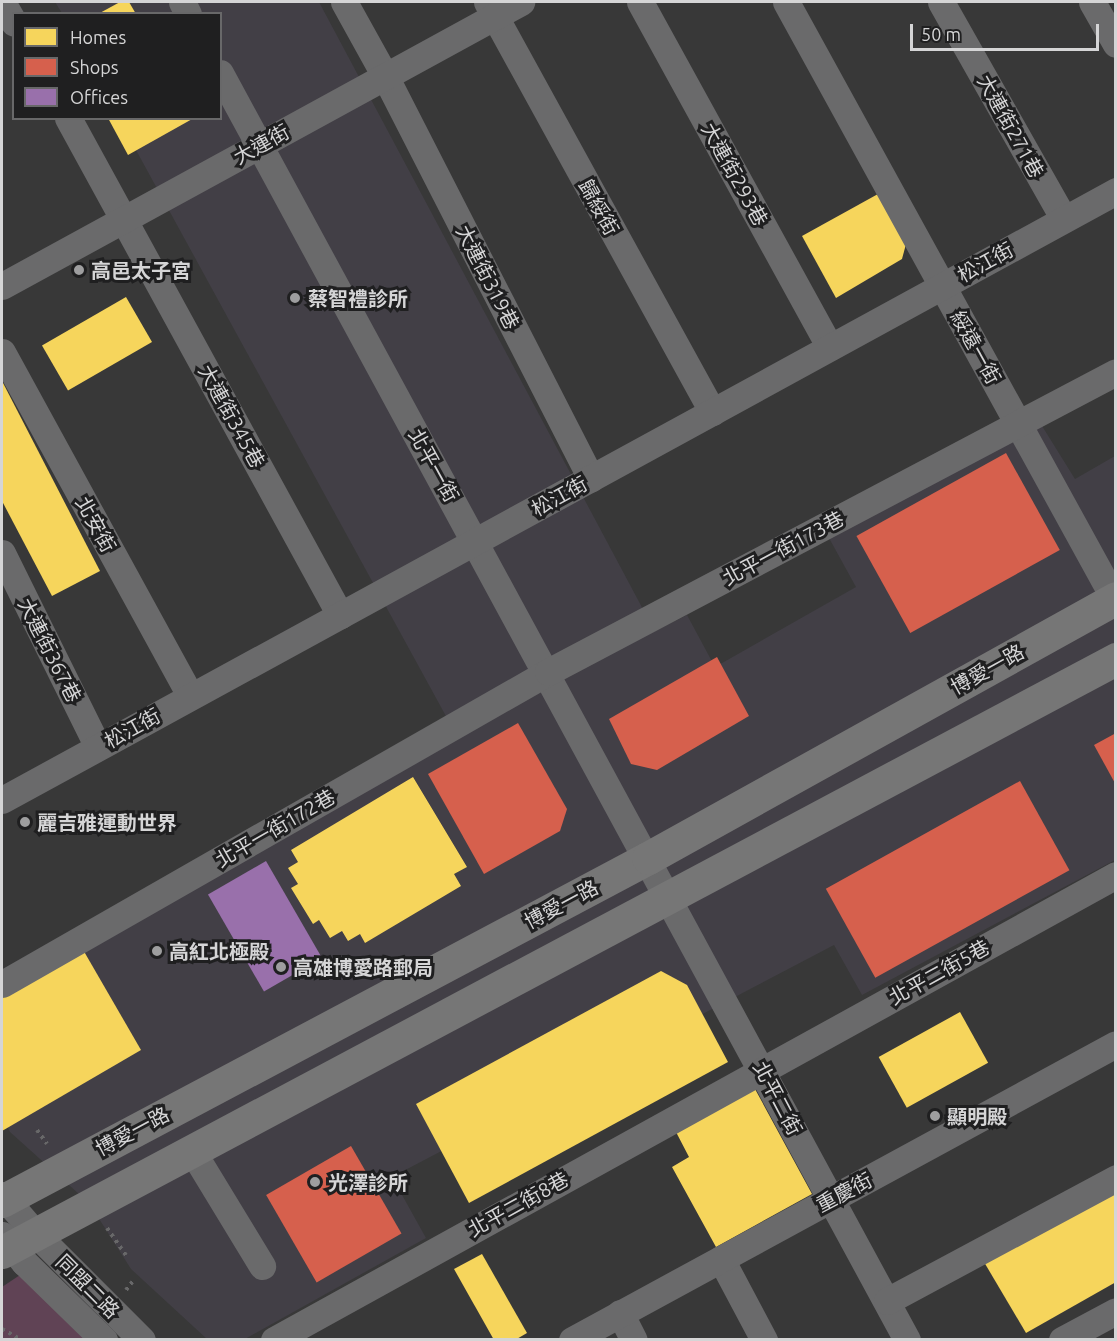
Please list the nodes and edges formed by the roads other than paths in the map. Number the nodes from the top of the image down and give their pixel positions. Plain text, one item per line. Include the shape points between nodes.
1 (2, 2) edge
2 (344, 2) edge
3 (520, 2) edge
4 (640, 2) edge
5 (786, 2) edge
6 (941, 2) edge
7 (1092, 2) edge
8 (491, 9) edge
9 (12, 20) edge
10 (1116, 44) edge
11 (385, 76) junction
12 (222, 77) edge
13 (69, 120) edge
14 (259, 144) junction
15 (1116, 191) edge
16 (125, 218) junction
17 (1064, 219) junction
18 (2, 286) edge
19 (942, 286) junction
20 (830, 347) junction
21 (2, 352) edge
22 (1116, 372) edge
23 (712, 412) junction
24 (1017, 424) junction
25 (591, 478) junction
26 (476, 541) junction
27 (2, 553) edge
28 (1115, 599) edge
29 (340, 615) junction
30 (1116, 659) edge
31 (548, 672) junction
32 (190, 696) junction
33 (98, 747) junction
34 (2, 800) edge
35 (648, 858) junction
36 (1116, 875) edge
37 (670, 898) junction
38 (2, 984) edge
39 (1116, 1044) edge
40 (762, 1069) junction
41 (191, 1149) junction
42 (1116, 1178) edge
43 (3, 1198) edge
44 (832, 1199) junction
45 (12, 1242) edge
46 (721, 1258) junction
47 (262, 1266) dead end
48 (887, 1301) junction
49 (1116, 1311) edge
50 (620, 1313) junction
51 (1070, 1338) edge
52 (105, 1340) edge
53 (142, 1340) edge
54 (274, 1340) edge
55 (572, 1340) edge
56 (634, 1340) edge
57 (764, 1340) edge
58 (907, 1340) edge

1 - 9 street
2 - 11 street, 大連街319巷
3 - 8 street, 大連街
4 - 20 street, 大連街293巷
5 - 19 street, 綏遠一街
6 - 17 street, 大連街271巷
7 - 10 street
8 - 11 street, 大連街
8 - 23 street, 歸綏街
11 - 14 street, 大連街
11 - 25 street, 大連街319巷
12 - 14 street, 北平一街
13 - 16 street, 大連街345巷
14 - 16 street, 大連街
14 - 26 street, 北平一街
15 - 17 street, 松江街
16 - 18 street, 大連街
16 - 29 street, 大連街345巷
17 - 19 street, 松江街
19 - 20 street, 松江街
19 - 24 street, 綏遠一街
20 - 23 street, 松江街
21 - 32 street, 北安街
22 - 24 street, 北平一街173巷
23 - 25 street, 松江街
24 - 28 street, 綏遠一街
24 - 31 street, 北平一街173巷
25 - 26 street, 松江街
26 - 29 street, 松江街
26 - 31 street, 北平一街
27 - 33 street, 大連街367巷
28 - 35 main road, 博愛一路
29 - 32 street, 松江街
30 - 37 main road
31 - 35 street, 北平一街
31 - 38 street, 北平一街172巷
32 - 33 street, 松江街
33 - 34 street, 松江街
35 - 37 street, 北平二街
35 - 43 main road, 博愛一路
36 - 40 street, 北平二街5巷
37 - 40 street, 北平二街
37 - 41 main road
39 - 44 street, 重慶街
40 - 44 street, 北平二街
40 - 54 street, 北平二街8巷
41 - 45 main road
41 - 47 street
42 - 48 street
43 - 45 street
44 - 46 street, 重慶街
44 - 48 street, 北平二街
45 - 52 street, 同盟二路
45 - 53 street, 同盟二路
46 - 50 street, 重慶街
46 - 57 street
48 - 58 street, 北平二街
49 - 51 street
50 - 55 street, 重慶街
50 - 56 street

